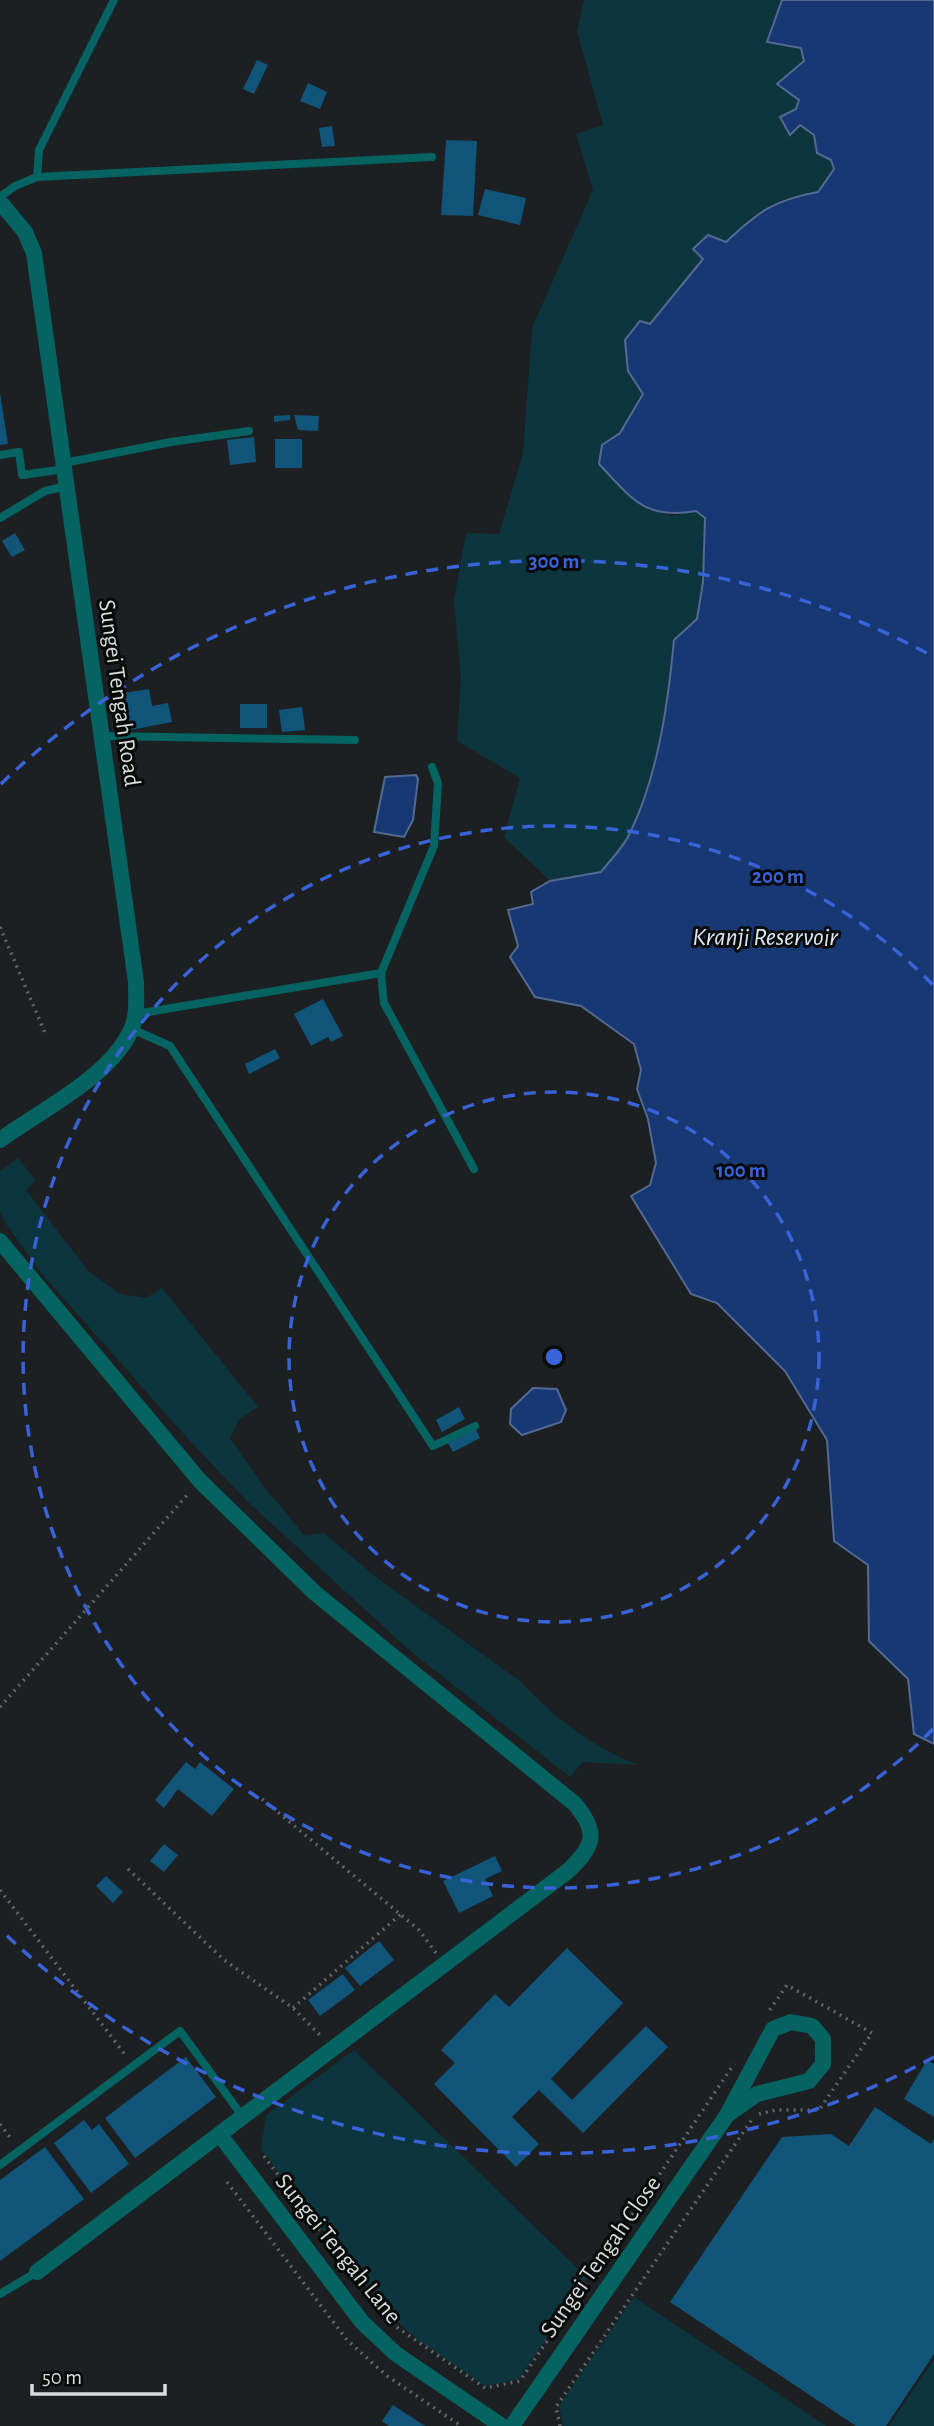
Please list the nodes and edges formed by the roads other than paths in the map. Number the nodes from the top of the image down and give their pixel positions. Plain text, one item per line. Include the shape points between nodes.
1 (114, 0) edge
2 (432, 157) dead end
3 (37, 177) junction
4 (0, 199) edge
5 (249, 431) dead end
6 (0, 455) edge
7 (64, 466) junction
8 (67, 486) junction
9 (0, 518) edge
10 (102, 736) junction
11 (355, 740) dead end
12 (432, 767) dead end
13 (381, 973) junction
14 (134, 1021) junction
15 (0, 1140) edge
16 (474, 1169) dead end
17 (0, 1241) edge
18 (475, 1426) dead end
19 (727, 2115) junction
20 (243, 2117) junction
21 (220, 2134) junction
22 (0, 2165) edge
23 (37, 2272) joint
24 (0, 2294) edge
25 (502, 2426) edge
26 (512, 2426) edge

1 - 3 lane via 39,150
2 - 3 lane
3 - 4 lane via 15,186
4 - 7 street, Sungei Tengah Road via 25,232 34,253
5 - 7 lane via 171,442
6 - 7 lane via 19,452 22,475
7 - 8 street, Sungei Tengah Road
8 - 9 lane via 45,491
8 - 10 street, Sungei Tengah Road
10 - 11 lane
10 - 14 street, Sungei Tengah Road via 136,982
12 - 13 lane via 438,783 434,845
13 - 14 lane
13 - 16 lane via 384,1003 393,1024
14 - 15 street via 118,1053 96,1073
14 - 18 lane via 170,1046 433,1446
17 - 20 street via 200,1481 315,1593 585,1816 591,1838 586,1853 568,1871
19 - 19 street, Sungei Tengah Close via 774,2029 791,2022 812,2026 823,2039 823,2064 810,2081 757,2094
19 - 26 street, Sungei Tengah Close
20 - 21 street
20 - 22 lane via 180,2031
21 - 23 street
21 - 25 street, Sungei Tengah Lane via 362,2322 396,2354
23 - 24 lane

